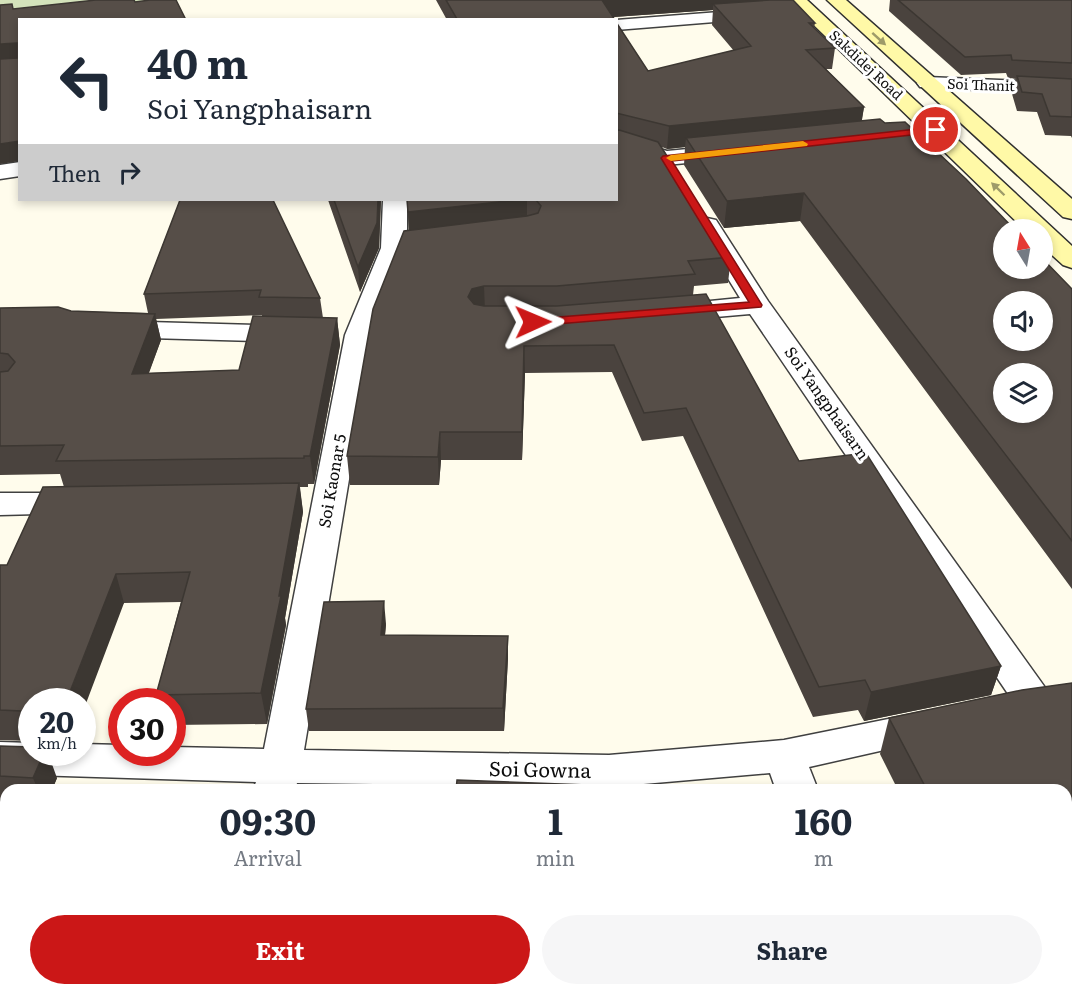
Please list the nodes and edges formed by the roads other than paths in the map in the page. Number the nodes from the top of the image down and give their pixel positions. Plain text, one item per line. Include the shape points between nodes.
1 (836, 0) edge
2 (792, 9) edge
3 (618, 25) edge
4 (927, 82) junction
5 (1072, 89) edge
6 (936, 130) junction
7 (911, 132) edge
8 (618, 144) edge
9 (748, 150) edge
10 (666, 158) junction
11 (18, 169) edge
12 (0, 172) edge
13 (395, 201) edge
14 (1072, 212) edge
15 (1029, 219) edge
16 (1053, 242) edge
17 (1072, 260) edge
18 (757, 305) junction
19 (646, 315) edge
20 (90, 328) edge
21 (335, 335) junction
22 (329, 499) junction
23 (294, 500) edge
24 (106, 503) edge
25 (0, 504) edge
26 (1019, 706) edge
27 (0, 758) edge
28 (791, 773) edge
29 (278, 778) edge
30 (609, 781) edge

1 -> 4 main road, Sakdidej Road
2 - 3 street
2 - 6 main road, Sakdidej Road
4 - 5 street, Soi Thanit
4 - 14 main road, Sakdidej Road
6 - 7 street
15 -> 6 main road, Sakdidej Road
8 - 10 street
9 - 10 street
10 - 18 street, Soi Yangphaisarn
11 - 12 street
13 - 21 street, Soi Kaonar 5 via 405,246
16 - 17 main road, Sakdidej Road
18 - 19 street
18 - 26 street, Soi Yangphaisarn
20 - 21 street
21 - 22 street, Soi Kaonar 5
22 - 23 street
22 - 29 street, Soi Kaonar 5
24 - 25 street
26 - 28 street, Soi Gowna
27 - 29 street, Soi Gowna
28 - 30 street, Soi Gowna
29 - 30 street, Soi Gowna

